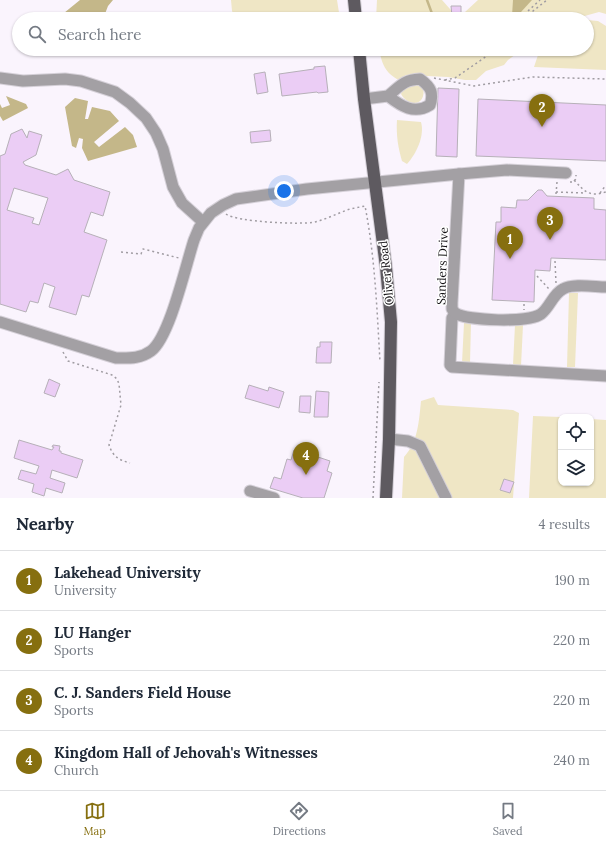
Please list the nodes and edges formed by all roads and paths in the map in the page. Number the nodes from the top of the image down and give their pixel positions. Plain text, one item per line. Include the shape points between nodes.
1 (540, 0) edge
2 (547, 0) edge
3 (354, 1) edge
4 (528, 11) dead end
5 (355, 12) edge
6 (532, 12) edge
7 (360, 56) edge
8 (487, 56) edge
9 (0, 78) edge
10 (420, 79) junction
11 (606, 79) edge
12 (443, 81) junction
13 (388, 96) junction
14 (364, 100) junction
15 (459, 174) junction
16 (566, 178) junction
17 (376, 183) junction
18 (606, 185) edge
19 (606, 192) edge
20 (588, 193) junction
21 (599, 194) junction
22 (226, 214) dead end
23 (203, 222) junction
24 (121, 252) dead end
25 (183, 258) dead end
26 (555, 261) dead end
27 (537, 276) dead end
28 (606, 287) edge
29 (551, 292) junction
30 (455, 313) junction
31 (0, 322) edge
32 (61, 351) dead end
33 (380, 362) dead end
34 (606, 376) edge
35 (379, 377) dead end
36 (390, 439) junction
37 (130, 463) dead end
38 (250, 491) dead end
39 (274, 498) edge
40 (373, 498) edge
41 (386, 498) edge
42 (446, 498) edge

1 - 4 path
2 - 6 path
3 - 5 main road
7 - 14 main road, Oliver Road
8 - 12 path via 455,78
9 - 23 street via 22,81 80,80 115,92 146,118 163,150 173,187 182,203
10 - 12 path via 433,78
10 - 13 street via 402,84
10 - 13 street via 431,90 432,97 430,105 424,109 407,108
11 - 12 path via 533,77 474,86
13 - 14 street
14 - 17 main road, Oliver Road
15 - 16 street via 507,170
15 - 17 street
15 - 30 street, Sanders Drive via 452,303
16 - 20 path
16 - 20 path via 556,193
17 - 23 street via 236,199 211,213
17 - 36 main road, Oliver Road via 391,322
18 - 21 path
19 - 21 path
20 - 21 path
22 - 33 path via 253,221 304,224 365,206 377,304
23 - 31 street via 194,240 165,333 152,350 142,356 116,358
24 - 25 path via 141,254 142,249
26 - 29 path via 556,283
27 - 29 path
28 - 29 street, Sanders Drive via 568,287
29 - 30 street, Sanders Drive via 544,312 533,318 465,318
30 - 34 street via 452,318 450,365 454,369
32 - 37 path via 68,361 112,375 117,379 121,405 109,445 118,460
35 - 40 path
36 - 41 main road, Oliver Road
36 - 42 street via 408,441 420,446
38 - 39 street

